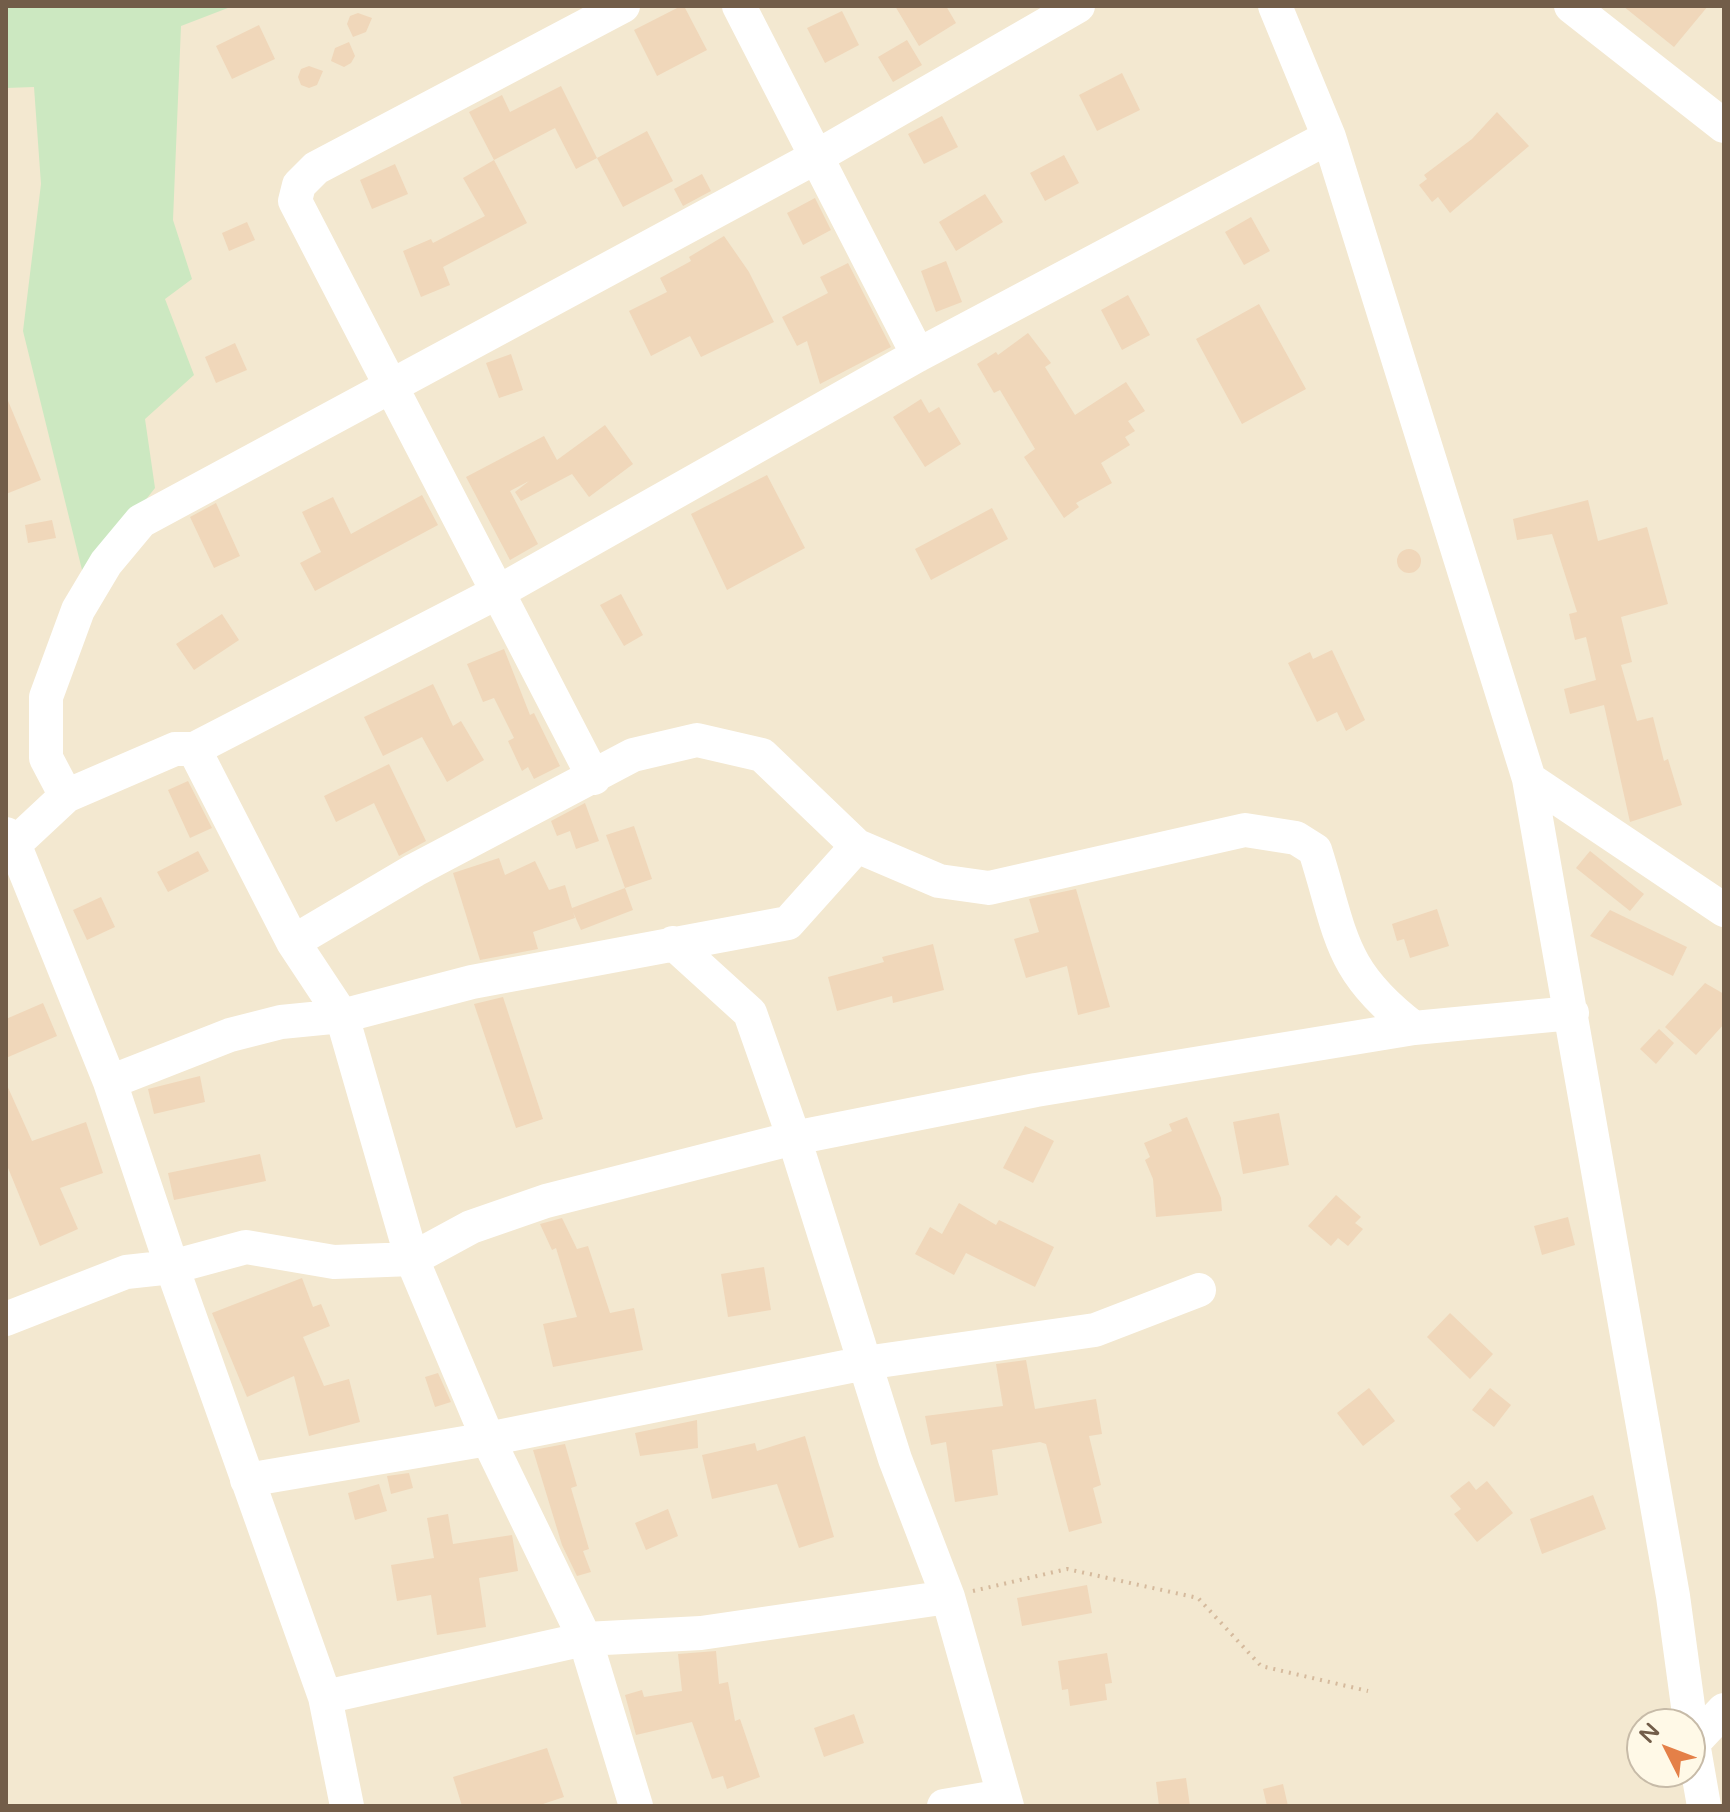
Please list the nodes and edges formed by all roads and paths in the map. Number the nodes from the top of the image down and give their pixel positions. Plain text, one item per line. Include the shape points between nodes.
1 (623, 6) edge
2 (739, 6) edge
3 (1078, 6) edge
4 (1275, 6) edge
5 (1571, 6) edge
6 (1724, 126) edge
7 (1329, 137) junction
8 (816, 157) junction
9 (918, 355) junction
10 (388, 385) junction
11 (500, 591) junction
12 (194, 749) junction
13 (594, 778) junction
14 (1529, 779) junction
15 (66, 796) junction
16 (9, 844) edge
17 (857, 846) junction
18 (1724, 910) edge
19 (293, 942) junction
20 (673, 943) junction
21 (1572, 1013) junction
22 (342, 1016) junction
23 (1414, 1028) junction
24 (110, 1082) junction
25 (794, 1138) junction
26 (412, 1259) junction
27 (172, 1267) junction
28 (1199, 1290) dead end
29 (6, 1319) edge
30 (865, 1363) junction
31 (488, 1439) junction
32 (247, 1480) junction
33 (948, 1597) junction
34 (585, 1639) junction
35 (1368, 1691) dead end
36 (325, 1697) junction
37 (1688, 1708) edge
38 (1724, 1710) edge
39 (1706, 1729) edge
40 (1005, 1801) edge
41 (347, 1806) edge
42 (636, 1806) edge
43 (944, 1806) edge

1 - 10 street via 316,168 299,185 295,201
2 - 8 street
3 - 8 street
4 - 7 street
5 - 6 street
7 - 9 street
7 - 14 street
8 - 9 street
8 - 10 street
9 - 11 street
10 - 11 street
10 - 15 street via 141,521 106,563 78,610 46,697 46,758
11 - 12 street
11 - 13 street
12 - 15 street via 175,749
12 - 19 street
13 - 17 street via 633,755 697,740 762,755
13 - 19 street via 415,870
14 - 18 street
14 - 21 street
15 - 16 street
16 - 24 street
17 - 20 street via 788,923
17 - 23 street via 939,881 989,888 1245,830 1296,838 1315,850 1335,926 1359,976
19 - 22 street
20 - 22 street via 472,982
20 - 25 street via 750,1013
21 - 23 street
21 - 37 street
22 - 24 street via 281,1022 230,1035
22 - 26 street
23 - 25 street via 1036,1090
24 - 27 street
25 - 26 street via 546,1201 471,1227
25 - 30 street
26 - 27 street via 334,1262 246,1247
26 - 31 street
27 - 29 street via 126,1272
27 - 32 street
28 - 30 street via 1095,1330
30 - 31 street
30 - 33 street
31 - 32 street
31 - 34 street
32 - 36 street
33 - 34 street via 701,1633
33 - 35 path via 1067,1569 1096,1575 1198,1598 1261,1666
33 - 40 street
34 - 36 street
34 - 42 street
36 - 41 street
38 - 39 street
40 - 43 street

